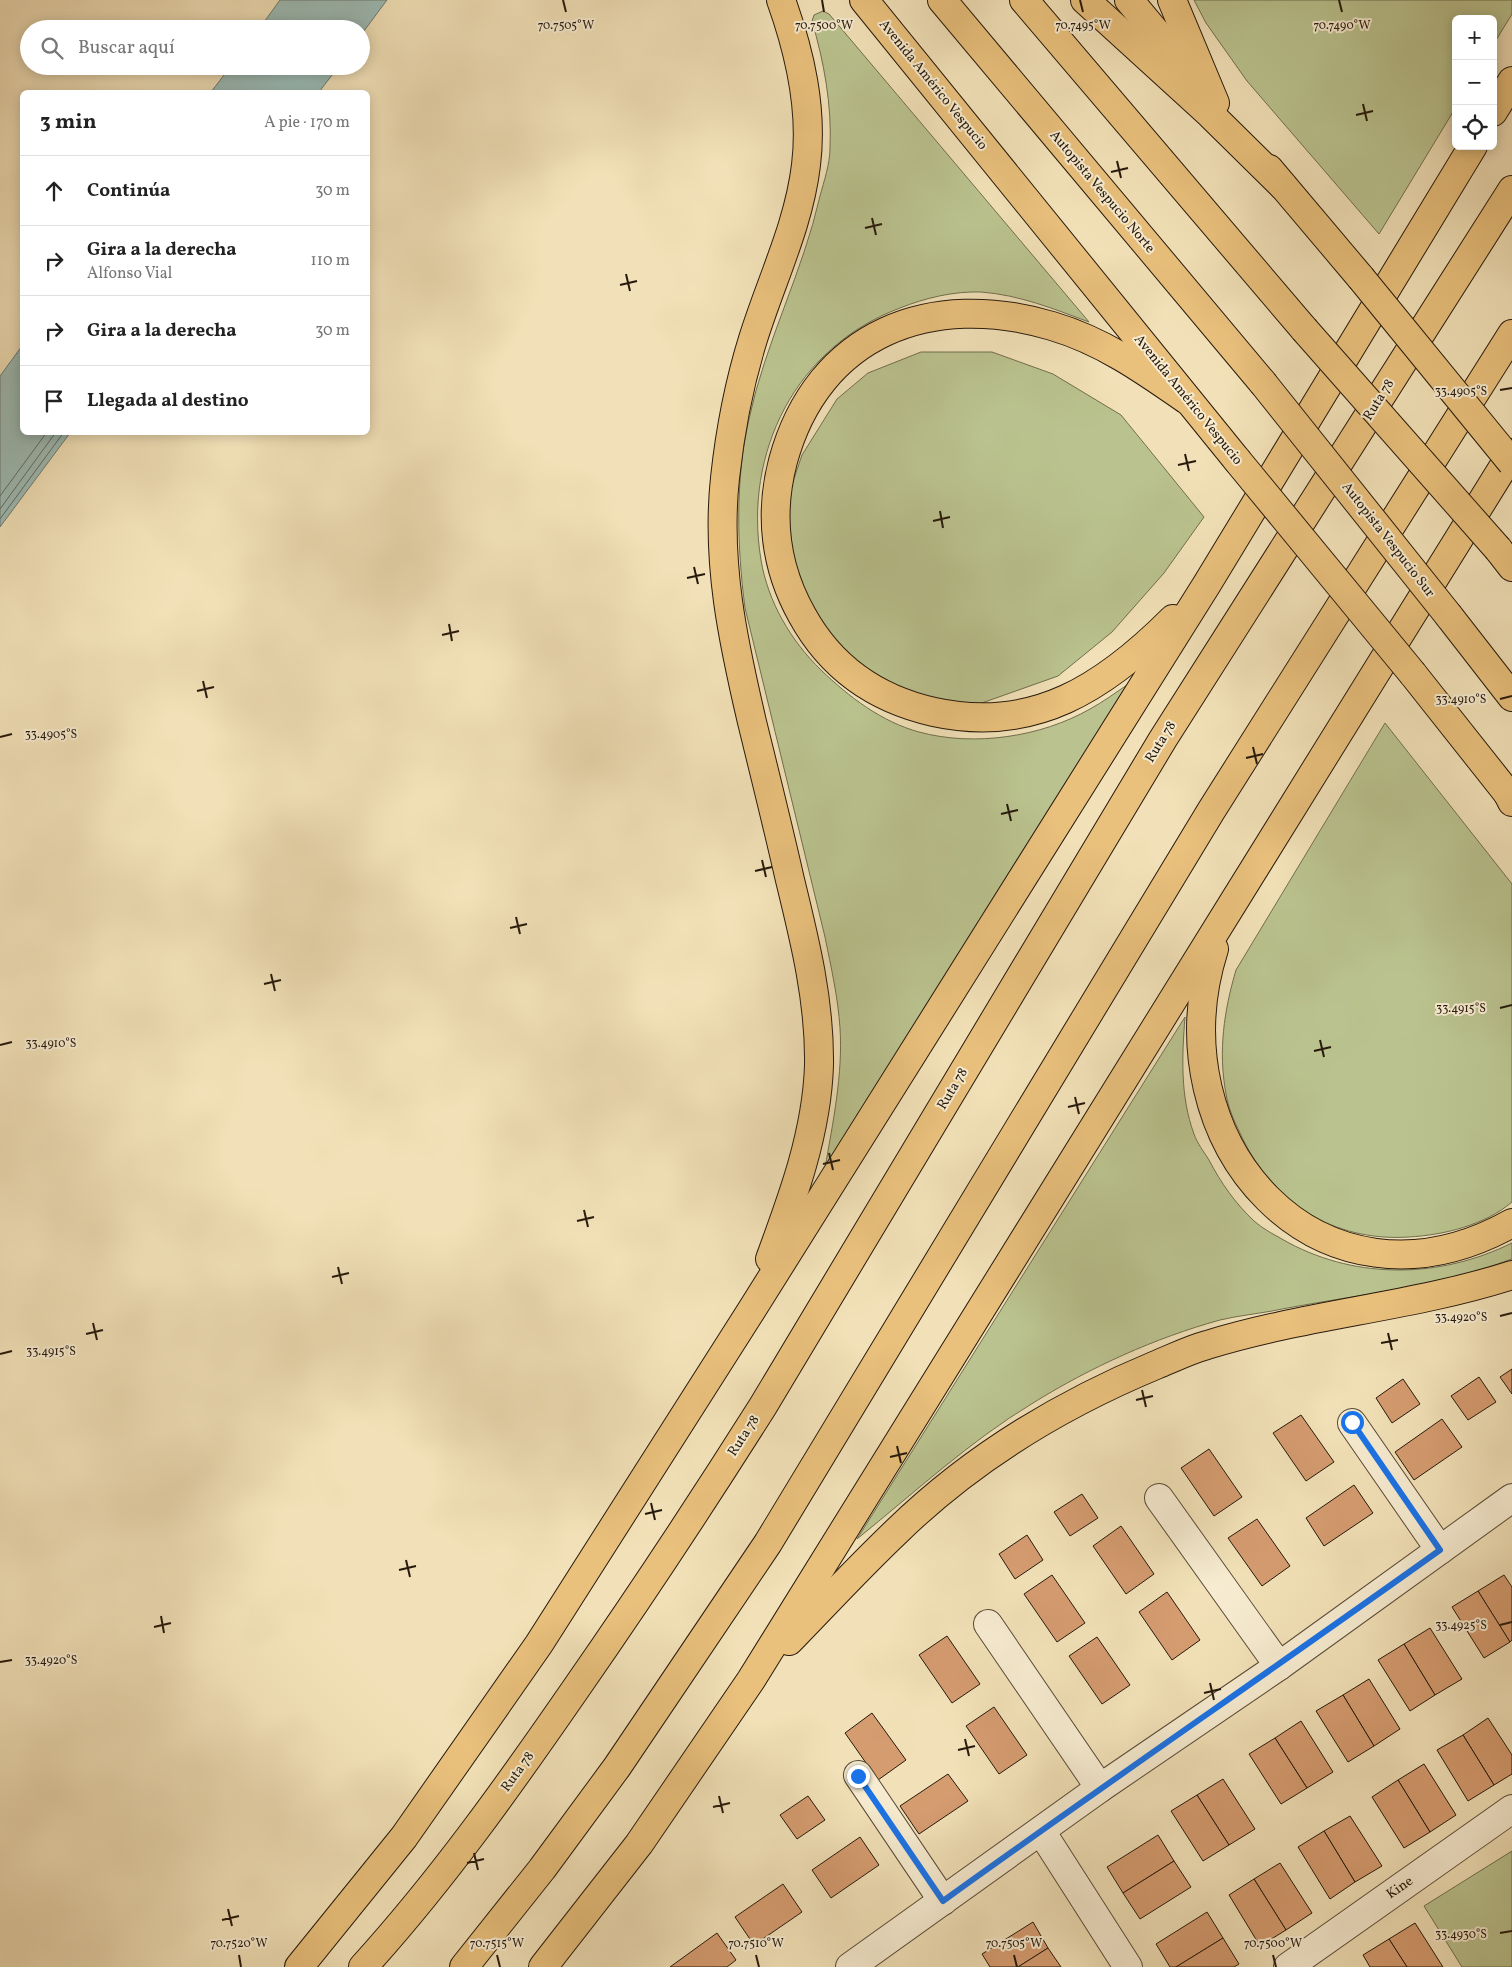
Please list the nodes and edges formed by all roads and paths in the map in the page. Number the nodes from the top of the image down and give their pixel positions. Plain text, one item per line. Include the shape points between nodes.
1 (781, 0) edge
2 (864, 0) edge
3 (942, 0) edge
4 (1024, 0) edge
5 (1085, 0) edge
6 (1129, 0) edge
7 (1172, 0) edge
8 (1512, 81) edge
9 (1215, 103) junction
10 (1497, 105) edge
11 (1470, 150) edge
12 (1283, 186) junction
13 (1512, 190) edge
14 (1512, 334) edge
15 (1263, 383) joint
16 (1187, 400) junction
17 (1512, 453) edge
18 (1512, 463) edge
19 (1505, 558) edge
20 (1207, 584) junction
21 (1512, 697) edge
22 (1511, 798) edge
23 (1224, 920) junction
24 (1512, 1223) edge
25 (1512, 1275) edge
26 (751, 1311) junction
27 (1352, 1422) dead end
28 (1159, 1498) dead end
29 (1512, 1498) edge
30 (1440, 1550) junction
31 (988, 1624) dead end
32 (1279, 1666) junction
33 (751, 1680) junction
34 (858, 1776) dead end
35 (1100, 1788) junction
36 (1512, 1809) edge
37 (1040, 1831) junction
38 (943, 1901) junction
39 (300, 1967) edge
40 (363, 1967) edge
41 (464, 1967) edge
42 (543, 1967) edge
43 (850, 1967) edge
44 (1128, 1967) edge
45 (1288, 1967) edge

1 - 26 main road via 794,39 808,115 806,165 795,217 753,339 736,409 725,479 723,566 735,645 810,964 819,1064 814,1114 797,1180
2 - 16 main road, Avenida Américo Vespucio
3 - 15 main road, Autopista Vespucio Norte
4 - 19 main road, bridge via 1304,329
5 - 12 main road
6 - 9 main road
7 - 9 main road
8 - 10 main road
9 - 12 main road
11 - 20 main road
12 - 18 main road, bridge
13 - 40 main road, Ruta 78 via 1163,739 710,1489 502,1793
14 - 41 main road via 1211,811 774,1535 617,1768
15 - 21 main road, Autopista Vespucio Sur, bridge
16 - 20 main road via 1117,353 1055,326 986,313 953,313 915,320 861,345 820,383 801,414 786,449 776,490 775,532 782,571 797,608 816,638 842,667 889,699 972,718 1036,711 1082,692 1145,646
16 - 22 main road, Avenida Américo Vespucio, bridge
17 - 23 main road
20 - 26 main road
23 - 24 main road via 1205,988 1203,1061 1222,1132 1258,1188 1279,1209 1309,1231 1327,1241 1367,1252 1411,1254 1452,1248
23 - 33 main road
25 - 33 main road via 1453,1292 1254,1332 1204,1346 1107,1386 1013,1440 938,1495 898,1530
26 - 39 main road via 539,1644 404,1837
27 - 30 street
28 - 32 street
29 - 30 street
30 - 32 street
31 - 35 street
32 - 35 street
33 - 42 main road via 639,1844
34 - 38 street
35 - 37 street
36 - 45 street, Kine
37 - 38 street
37 - 44 street
38 - 43 street

